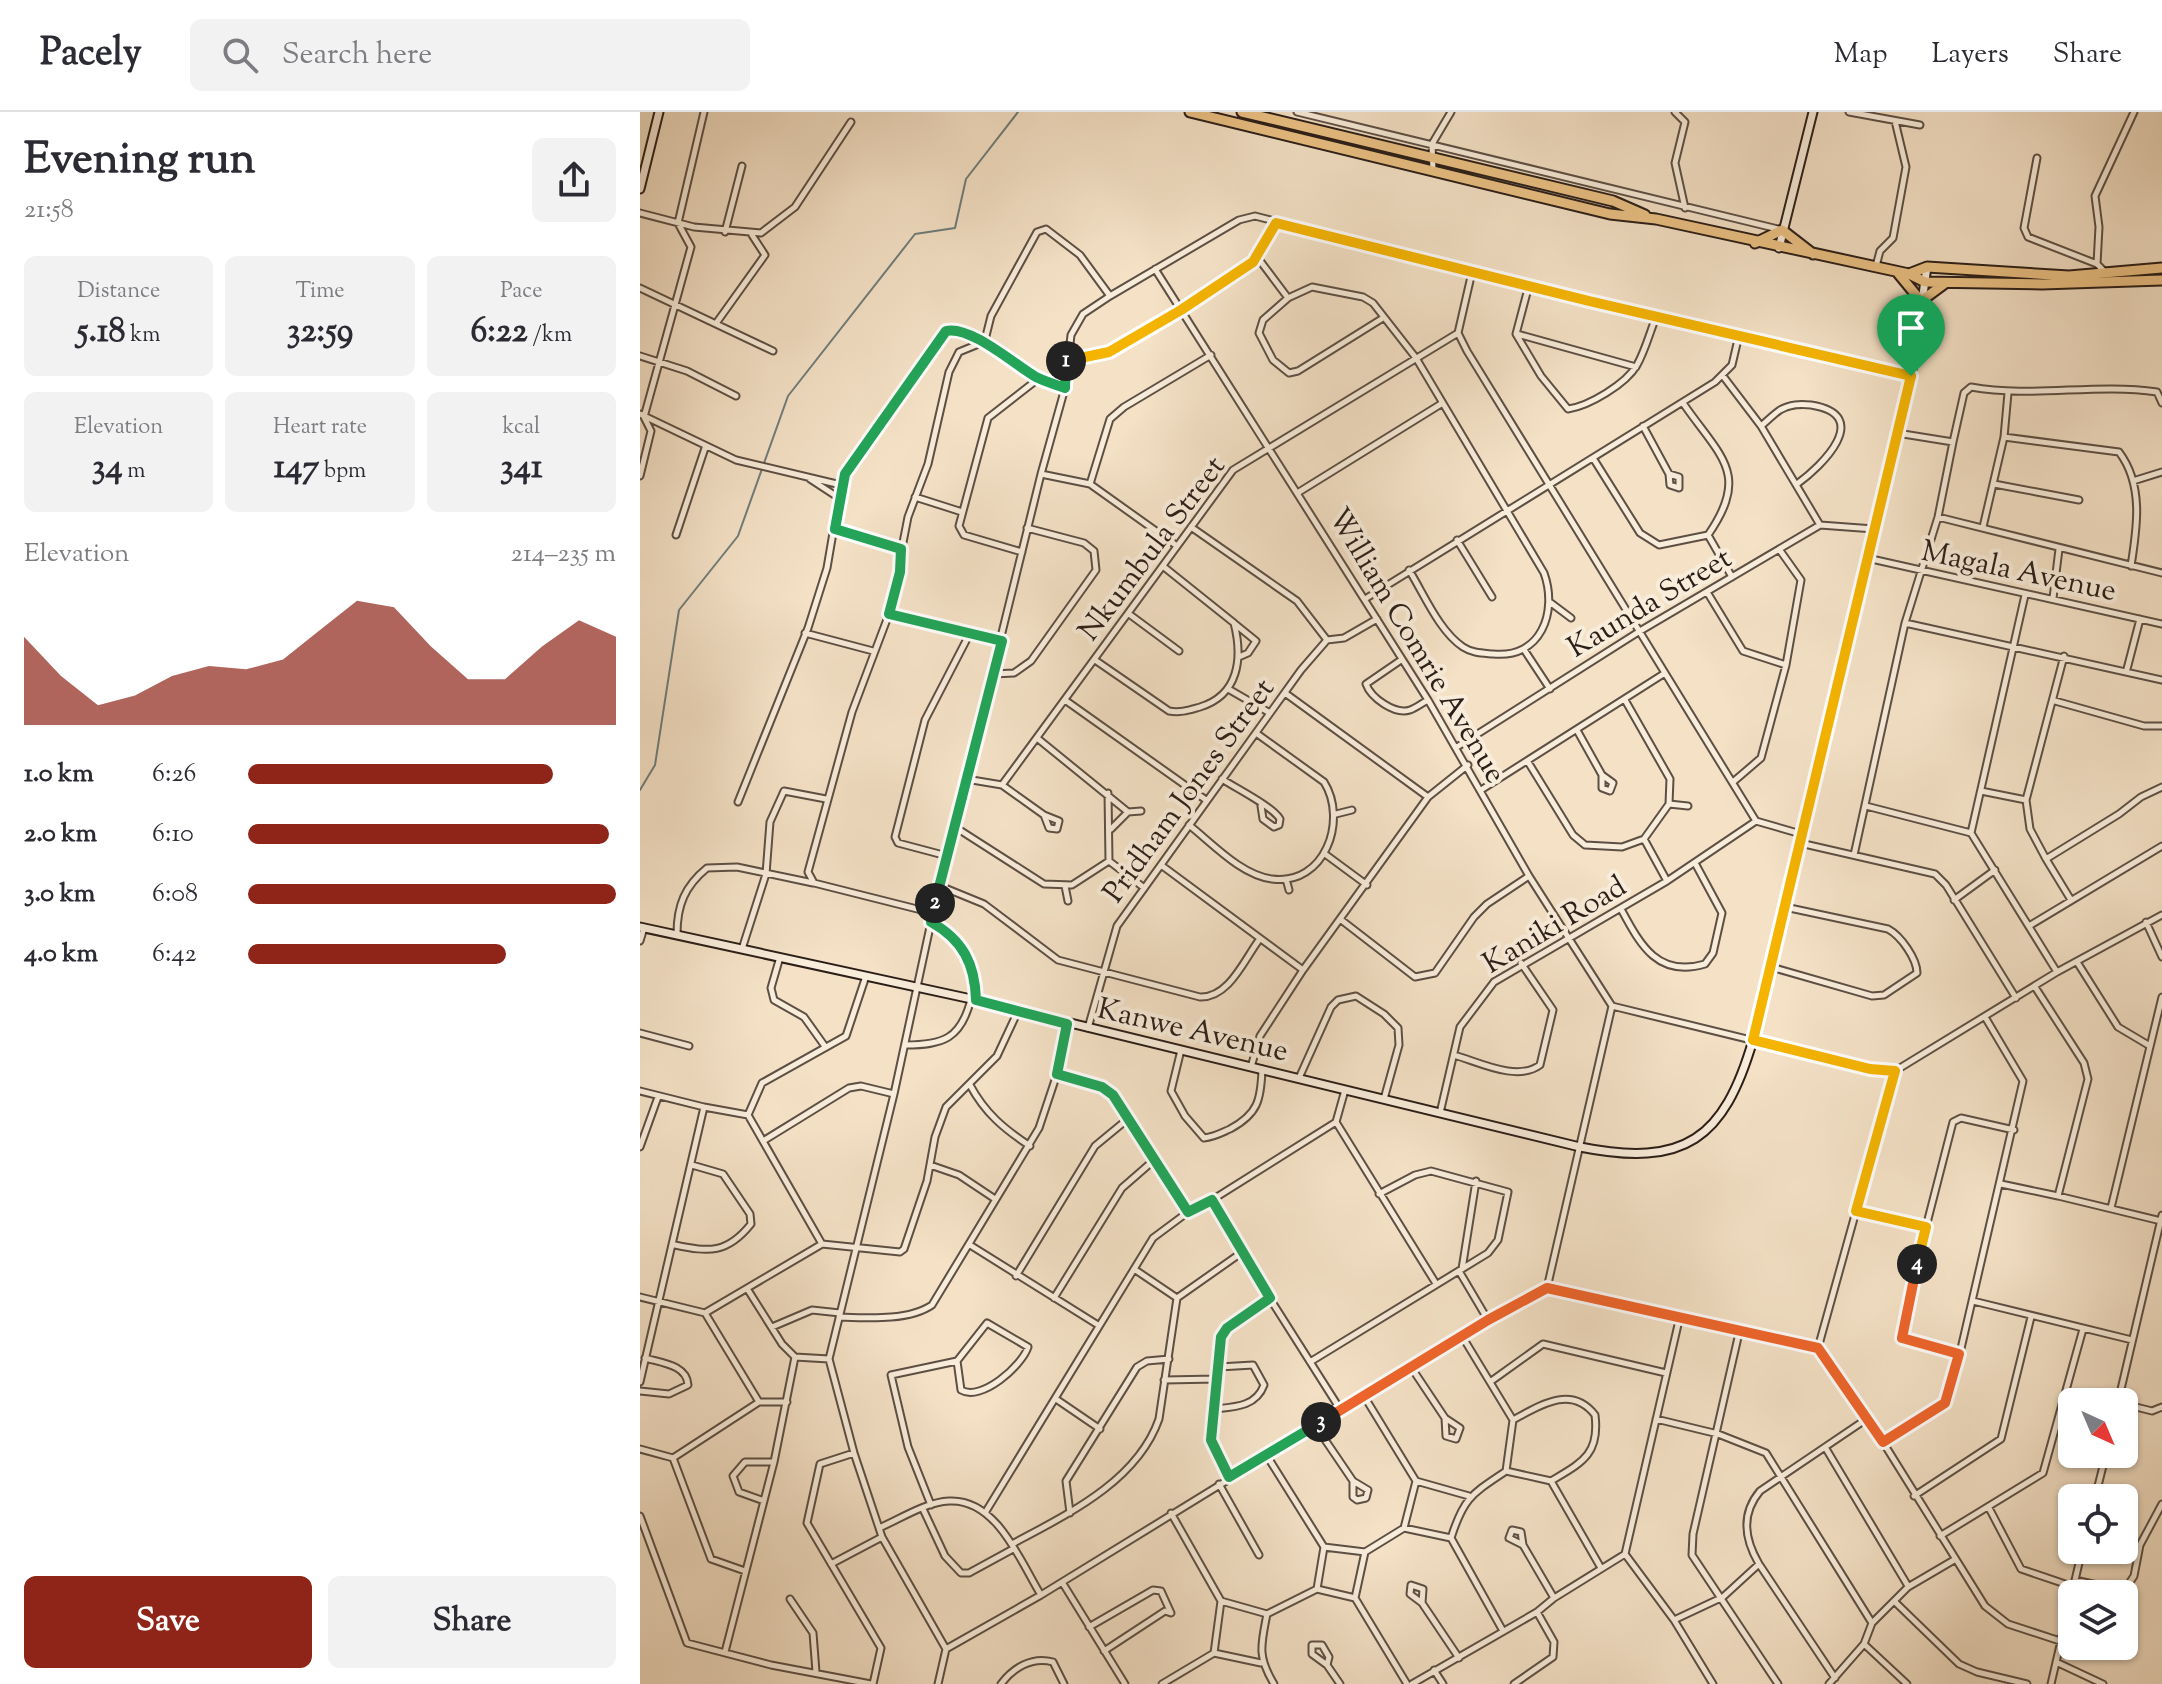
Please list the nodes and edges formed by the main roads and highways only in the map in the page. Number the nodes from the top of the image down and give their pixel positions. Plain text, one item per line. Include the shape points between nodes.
1 (659, 112) edge
2 (1190, 112) edge
3 (1242, 112) edge
4 (1813, 112) edge
5 (640, 189) edge
6 (1656, 219) junction
7 (1782, 230) junction
8 (1753, 243) junction
9 (1779, 248) junction
10 (1816, 256) junction
11 (1927, 267) junction
12 (2162, 268) edge
13 (1898, 273) junction
14 (1909, 274) junction
15 (2162, 280) edge
16 (1925, 282) junction
17 (1947, 283) junction
18 (1921, 301) junction
19 (642, 927) edge

1 - 5 main road
2 - 6 highway via 1610,214
3 - 6 highway via 1613,201
4 - 7 main road
6 - 8 highway
7 - 8 highway
7 - 9 main road
7 - 10 highway
8 - 9 highway
9 - 10 highway
10 - 13 highway
11 - 12 highway via 2031,275
11 - 14 highway
11 - 16 main road
13 - 14 highway
13 - 18 highway
14 - 16 highway
15 - 17 highway
16 - 17 highway
16 - 18 main road
17 - 18 highway
18 - 19 main road, Kanwe Avenue via 1911,376 1753,1040 1737,1091 1724,1112 1687,1143 1629,1155 1580,1147 973,1000

